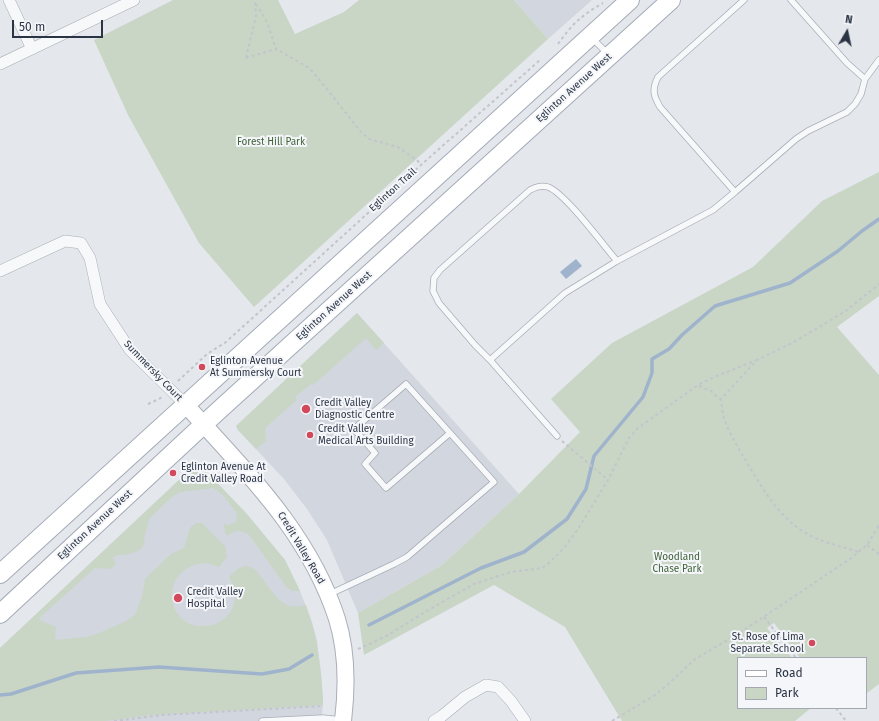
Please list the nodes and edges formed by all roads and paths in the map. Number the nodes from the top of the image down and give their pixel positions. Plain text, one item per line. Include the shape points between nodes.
1 (9, 0) edge
2 (134, 0) edge
3 (255, 0) edge
4 (630, 0) edge
5 (671, 0) edge
6 (744, 0) edge
7 (791, 0) edge
8 (605, 2) dead end
9 (256, 4) junction
10 (590, 36) junction
11 (558, 44) dead end
12 (32, 49) junction
13 (276, 49) junction
14 (610, 56) junction
15 (540, 60) dead end
16 (879, 60) edge
17 (0, 64) edge
18 (865, 79) junction
19 (422, 164) junction
20 (735, 192) junction
21 (617, 261) junction
22 (0, 271) edge
23 (879, 284) edge
24 (490, 360) junction
25 (757, 360) junction
26 (179, 380) dead end
27 (698, 386) junction
28 (159, 399) dead end
29 (721, 399) junction
30 (148, 404) dead end
31 (186, 405) junction
32 (204, 424) junction
33 (450, 433) junction
34 (557, 436) dead end
35 (570, 448) dead end
36 (608, 480) junction
37 (879, 525) edge
38 (867, 544) junction
39 (858, 552) junction
40 (879, 554) edge
41 (0, 574) edge
42 (328, 595) junction
43 (0, 614) edge
44 (764, 617) junction
45 (343, 652) junction
46 (795, 657) edge
47 (323, 706) dead end
48 (837, 709) edge
49 (845, 720) edge
50 (114, 721) edge
51 (262, 721) edge
52 (344, 721) edge
53 (434, 721) edge
54 (525, 721) edge
55 (612, 721) edge

1 - 12 street
2 - 12 street
3 - 9 path
4 - 10 main road
5 - 14 main road, Eglinton Avenue West
6 - 20 lane via 658,77 654,85 654,97 660,107
7 - 18 lane via 847,63
8 - 11 path via 577,21
9 - 13 path via 267,22
9 - 13 path via 256,16 246,58
10 - 14 lane
10 - 31 main road
12 - 17 street
13 - 19 path via 309,68 365,136 398,147
14 - 32 main road, Eglinton Avenue West
15 - 19 path, Eglinton Trail
16 - 18 lane
18 - 20 lane via 861,94 847,112 796,139
19 - 26 path, Eglinton Trail via 226,342 207,354
20 - 21 lane via 713,210
21 - 24 lane via 565,293
21 - 24 lane via 563,197 547,186 538,186 530,190 434,278 433,291 439,303
22 - 31 street, Summersky Court via 64,240 81,243 90,258 100,304 123,342
23 - 25 path via 826,323
24 - 34 lane
25 - 27 path
25 - 29 path
27 - 29 path via 712,391
27 - 36 path via 638,428 629,438
28 - 30 path
29 - 39 path via 724,418 732,436 755,475 789,522 818,540
31 - 32 street, Credit Valley Road
31 - 41 main road
32 - 42 street, Credit Valley Road via 275,505 296,535
32 - 43 main road, Eglinton Avenue West
33 - 33 lane via 406,384 354,429 375,453 364,464 386,488
33 - 42 lane via 494,482 407,557
35 - 36 path
36 - 45 path via 564,548 542,568 510,572 474,584 374,642 362,648
37 - 38 path
38 - 39 path
38 - 40 path
39 - 44 path
42 - 45 street, Credit Valley Road via 337,619
44 - 46 path
44 - 55 path via 700,656 652,697
45 - 52 street, Credit Valley Road
47 - 50 path via 162,715
48 - 49 path
51 - 52 lane via 323,718
53 - 54 street via 465,697 486,685 498,688

